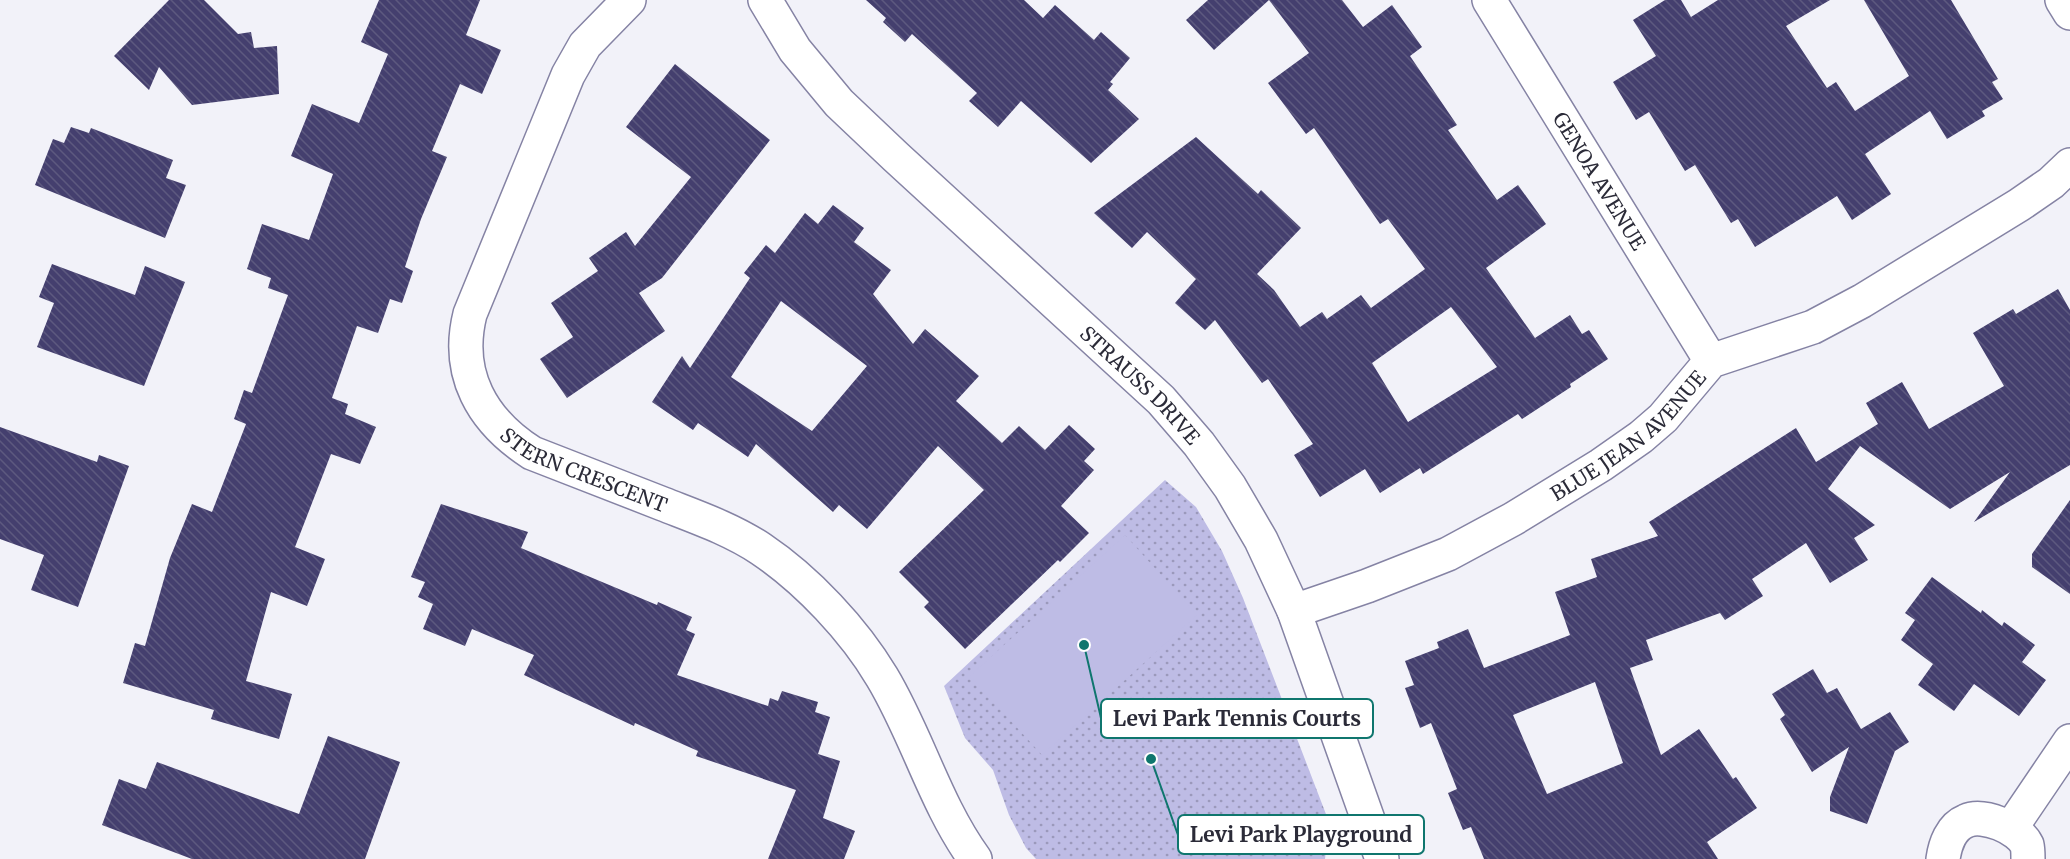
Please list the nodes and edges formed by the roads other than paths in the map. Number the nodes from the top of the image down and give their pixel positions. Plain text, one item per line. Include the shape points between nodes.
1 (629, 0) edge
2 (765, 0) edge
3 (1489, 0) edge
4 (2062, 0) edge
5 (2070, 13) edge
6 (2070, 165) edge
7 (1711, 361) junction
8 (1294, 611) junction
9 (2070, 741) edge
10 (2012, 828) junction
11 (975, 859) edge
12 (1382, 859) edge
13 (1942, 859) edge
14 (2028, 859) edge

1 - 11 street, STERN CRESCENT via 585,45 568,75 470,314 466,362 472,383 496,425 532,453 717,525 761,549 806,585 847,628 882,676
2 - 8 street, STRAUSS DRIVE via 795,50 839,103 1161,400 1230,487
3 - 7 street, GENOA AVENUE
4 - 5 street
6 - 7 street, BLUE JEAN AVENUE via 2019,205 1863,302 1813,327
7 - 8 street, BLUE JEAN AVENUE via 1663,418 1641,437 1552,495 1448,554
8 - 12 street, STRAUSS DRIVE
9 - 10 street
10 - 13 street via 1983,818 1966,820 1954,830
10 - 14 street via 2027,845

